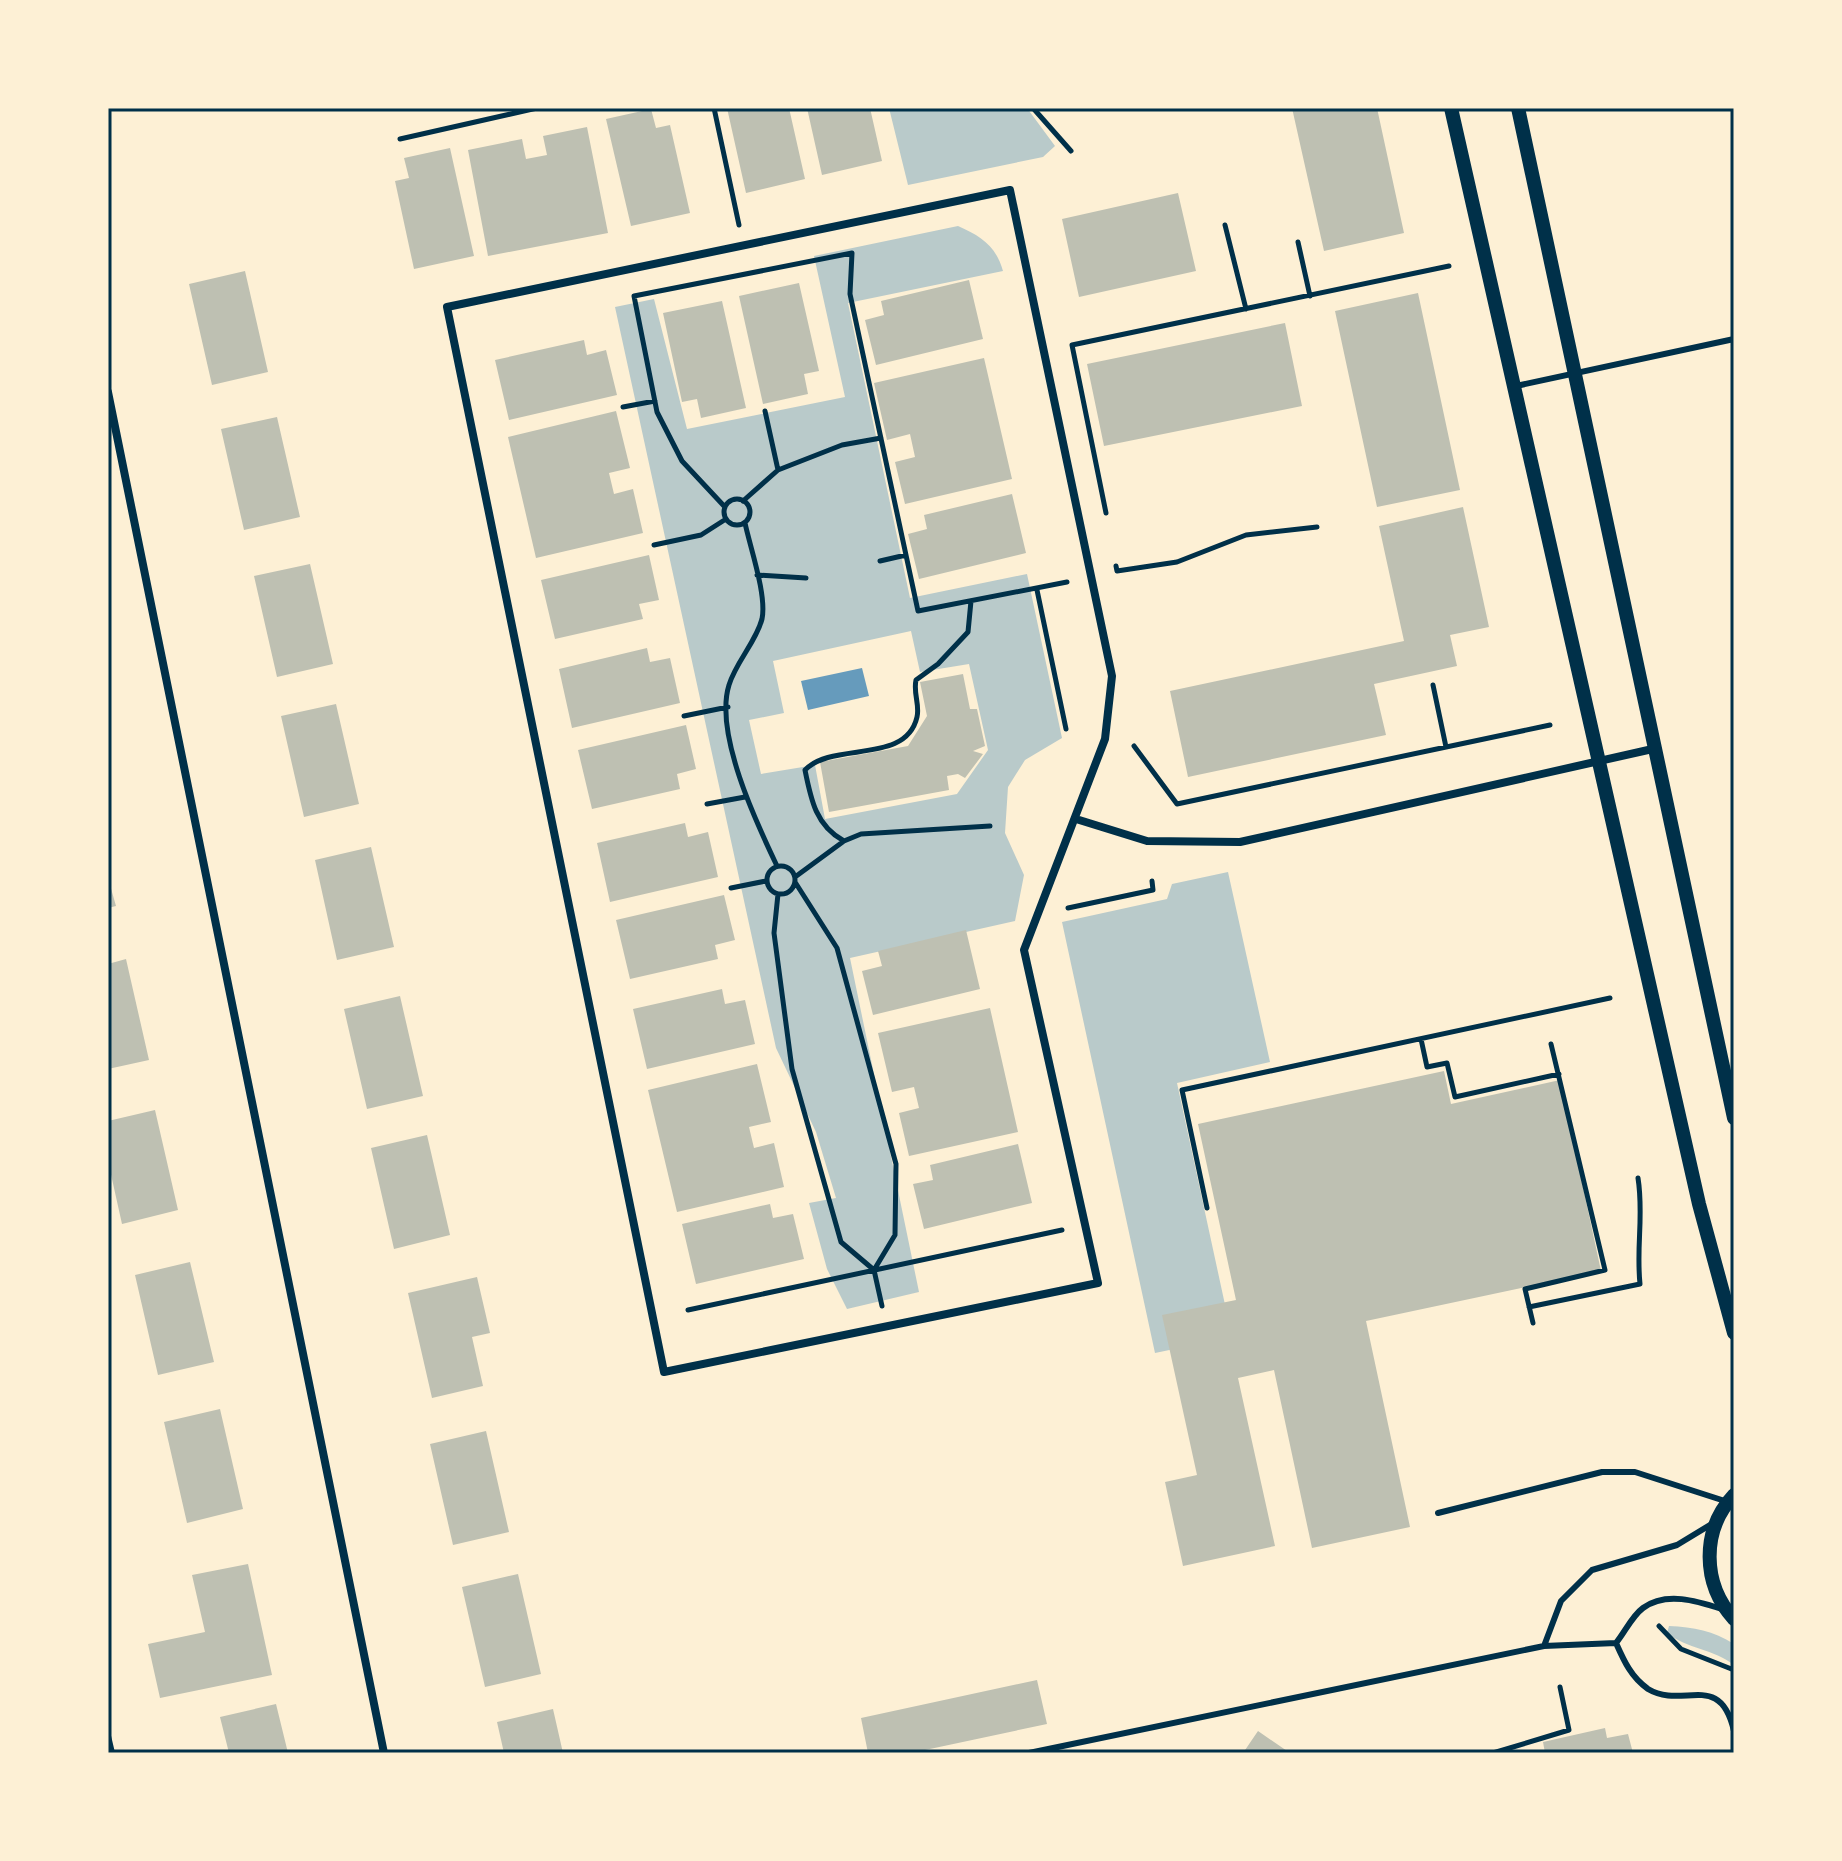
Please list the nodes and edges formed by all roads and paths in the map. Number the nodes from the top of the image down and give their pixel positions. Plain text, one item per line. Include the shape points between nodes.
1 (537, 108) edge
2 (714, 108) edge
3 (1033, 108) edge
4 (1451, 108) edge
5 (1518, 108) edge
6 (400, 139) dead end
7 (1071, 151) dead end
8 (1225, 225) dead end
9 (1298, 242) dead end
10 (744, 245) junction
11 (1449, 266) dead end
12 (750, 273) junction
13 (1310, 296) junction
14 (1246, 309) junction
15 (1734, 339) edge
16 (1577, 372) junction
17 (1516, 386) junction
18 (108, 392) edge
19 (655, 401) junction
20 (623, 407) dead end
21 (765, 411) dead end
22 (881, 438) junction
23 (778, 470) junction
24 (743, 501) junction
25 (724, 506) junction
26 (726, 519) junction
27 (745, 523) junction
28 (1108, 526) dead end
29 (1317, 527) dead end
30 (654, 545) dead end
31 (906, 555) junction
32 (1114, 556) dead end
33 (880, 561) dead end
34 (757, 575) junction
35 (806, 578) dead end
36 (1067, 582) dead end
37 (1037, 590) dead end
38 (971, 601) junction
39 (1433, 685) dead end
40 (728, 707) junction
41 (684, 716) dead end
42 (1550, 725) dead end
43 (1066, 729) dead end
44 (1134, 746) dead end
45 (1446, 747) junction
46 (1658, 748) junction
47 (1600, 763) junction
48 (745, 797) junction
49 (707, 804) dead end
50 (1177, 804) junction
51 (1173, 814) dead end
52 (1076, 819) junction
53 (990, 826) dead end
54 (844, 841) junction
55 (777, 866) junction
56 (795, 880) junction
57 (766, 881) junction
58 (1152, 881) dead end
59 (731, 888) dead end
60 (778, 894) junction
61 (1068, 908) dead end
62 (1610, 998) dead end
63 (1421, 1039) junction
64 (1551, 1044) dead end
65 (1559, 1074) junction
66 (1734, 1118) edge
67 (1638, 1178) dead end
68 (1207, 1208) dead end
69 (1067, 1229) dead end
70 (874, 1270) junction
71 (1529, 1307) junction
72 (688, 1310) dead end
73 (1533, 1323) dead end
74 (886, 1326) junction
75 (1734, 1333) edge
76 (1731, 1499) edge
77 (1438, 1513) dead end
78 (1717, 1520) junction
79 (1730, 1614) edge
80 (1659, 1626) dead end
81 (1616, 1643) junction
82 (1544, 1646) junction
83 (1734, 1670) edge
84 (1560, 1687) dead end
85 (1734, 1731) edge
86 (108, 1736) edge
87 (112, 1753) edge
88 (384, 1753) edge
89 (1029, 1753) edge
90 (1493, 1753) edge

1 - 6 path
2 - 10 path
3 - 7 path
4 - 17 street
5 - 16 street
8 - 14 path
9 - 13 path
10 - 12 path
10 - 52 street via 1010,190 1112,676 1105,739
10 - 74 street via 447,307 664,1372
11 - 13 path
12 - 19 path via 634,296
12 - 22 path via 852,253 850,294
13 - 14 path
14 - 28 path via 1072,345
15 - 16 lane
16 - 17 lane
16 - 46 street
17 - 47 street
18 - 88 street
19 - 20 path
19 - 25 path via 682,461
21 - 23 path
22 - 23 path via 842,445
22 - 31 path
23 - 24 path
24 - 25 path via 734,499
24 - 27 path via 750,511
25 - 26 path
26 - 27 path via 732,525
26 - 30 path via 701,535
27 - 34 path
29 - 32 path via 1246,535 1177,562 1117,571
31 - 33 path
31 - 38 path via 918,611
34 - 35 path
34 - 40 path via 762,618 728,686
36 - 38 path
37 - 43 path
38 - 54 path via 968,632 916,680 918,714 911,733 899,743 815,759 805,770 812,806 829,832
39 - 45 path
40 - 41 path
40 - 48 path
42 - 45 path
44 - 50 path
45 - 50 path
46 - 47 street
46 - 66 street
47 - 52 street via 1240,842 1147,841
47 - 75 street via 1699,1204
48 - 49 path
48 - 55 path
50 - 51 path
52 - 74 street via 1024,950 1098,1283
53 - 54 path via 861,834
54 - 56 path
55 - 56 path via 790,869
55 - 57 path
56 - 60 path via 791,890
56 - 70 path via 837,948 896,1164 895,1235
57 - 59 path
57 - 60 path
58 - 61 path via 1153,890
60 - 70 path via 774,933 792,1069 841,1242
62 - 63 path
63 - 65 path via 1427,1067 1447,1063 1455,1097
63 - 68 path via 1182,1090
64 - 65 path
65 - 71 path via 1605,1270 1525,1289
67 - 71 path via 1643,1208 1636,1246 1640,1284
69 - 70 path
70 - 72 path
70 - 74 path
71 - 73 path
76 - 77 lane via 1635,1472 1602,1472
76 - 78 street
78 - 79 street via 1709,1566
78 - 82 lane via 1677,1545 1592,1570 1561,1601
79 - 81 lane via 1694,1600 1652,1603 1641,1609
80 - 83 path via 1681,1649
81 - 82 lane
81 - 85 lane via 1632,1675 1651,1691 1717,1699 1730,1711
82 - 89 lane
84 - 90 path via 1569,1730
86 - 87 lane

